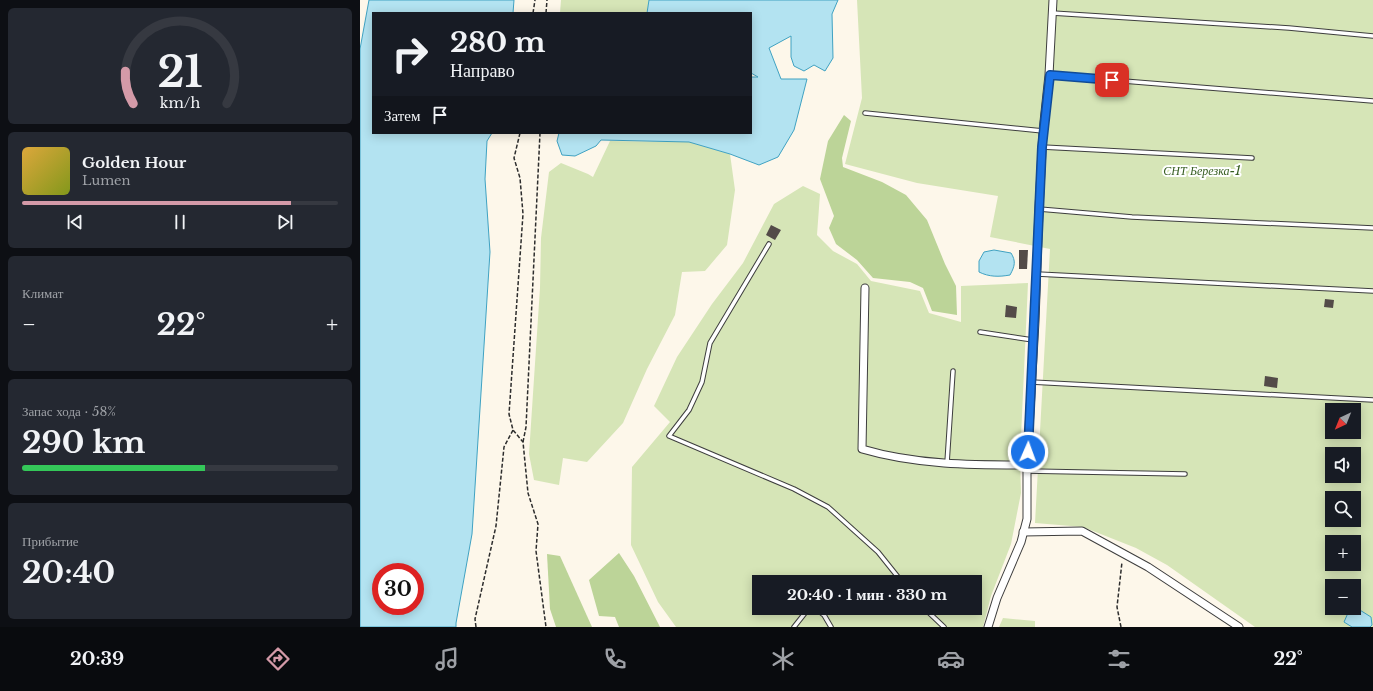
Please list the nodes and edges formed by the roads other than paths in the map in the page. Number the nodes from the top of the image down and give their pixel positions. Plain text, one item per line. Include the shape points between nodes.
1 (1053, 0) edge
2 (1052, 13) junction
3 (1373, 36) edge
4 (1050, 75) junction
5 (1373, 101) edge
6 (865, 113) dead end
7 (1043, 131) junction
8 (1042, 147) junction
9 (1252, 158) dead end
10 (1039, 209) junction
11 (1373, 228) edge
12 (769, 244) dead end
13 (1036, 274) junction
14 (865, 288) dead end
15 (1373, 291) edge
16 (980, 332) dead end
17 (1033, 340) junction
18 (953, 371) dead end
19 (1031, 382) junction
20 (1373, 400) edge
21 (947, 463) junction
22 (1027, 468) junction
23 (1185, 474) dead end
24 (1023, 532) junction
25 (896, 575) edge
26 (803, 615) edge
27 (823, 615) edge
28 (931, 615) edge
29 (794, 627) edge
30 (831, 627) edge
31 (944, 627) edge
32 (988, 627) edge
33 (1239, 627) edge

1 - 2 street
2 - 3 lane
2 - 4 street
4 - 5 lane
4 - 7 street
6 - 7 lane
7 - 8 street
8 - 9 lane
8 - 10 street
10 - 11 lane via 1132,217
10 - 13 street
12 - 25 lane via 710,343 702,382 690,410 669,436 794,489 828,507 878,552
13 - 15 lane
13 - 17 street
14 - 21 street via 862,450 905,459
16 - 17 lane
17 - 19 street
18 - 21 lane
19 - 20 lane
19 - 22 street
21 - 22 street
22 - 23 lane
22 - 24 street via 1027,519
24 - 32 street
24 - 33 street via 1082,531 1148,567
26 - 29 lane
27 - 30 lane
28 - 31 lane

